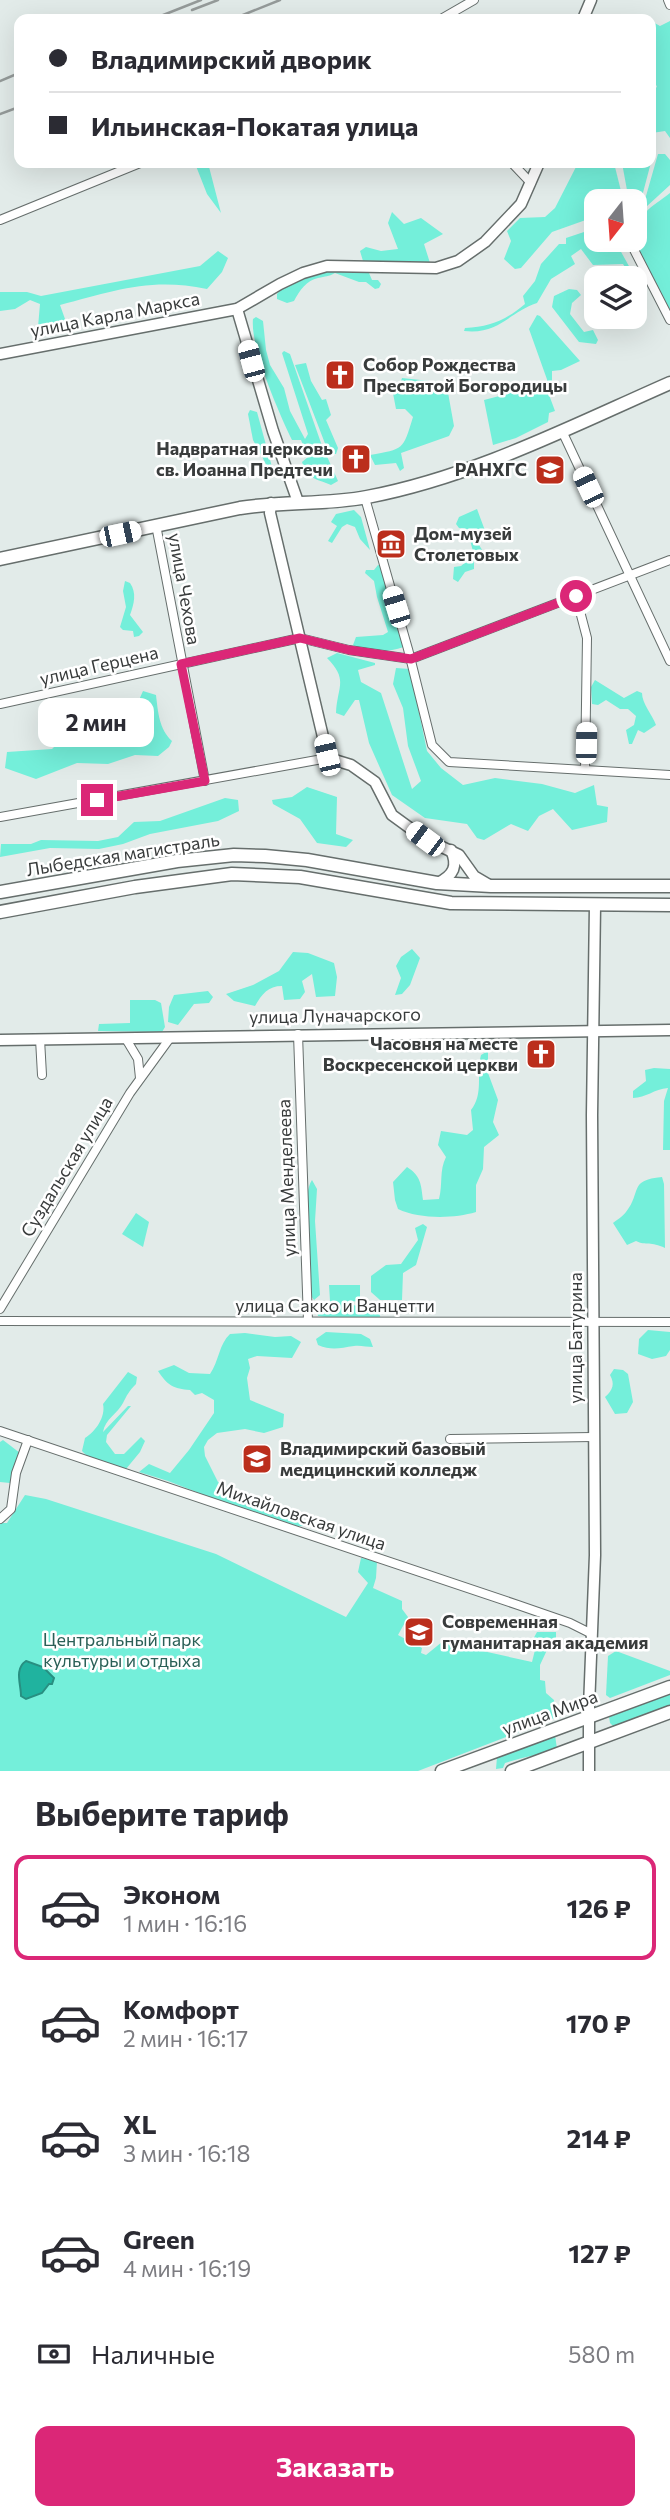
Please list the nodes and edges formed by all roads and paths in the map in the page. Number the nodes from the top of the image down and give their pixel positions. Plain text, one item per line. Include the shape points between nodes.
1 (474, 0) edge
2 (450, 14) edge
3 (128, 168) edge
4 (517, 168) edge
5 (537, 168) edge
6 (531, 183) junction
7 (0, 220) edge
8 (635, 252) edge
9 (237, 309) junction
10 (670, 320) edge
11 (0, 354) edge
12 (670, 383) edge
13 (562, 431) junction
14 (365, 498) junction
15 (298, 502) junction
16 (271, 503) junction
17 (156, 525) junction
18 (0, 559) edge
19 (670, 560) edge
20 (629, 577) junction
21 (576, 596) junction
22 (300, 638) junction
23 (411, 659) junction
24 (670, 661) edge
25 (181, 664) junction
26 (0, 704) edge
27 (328, 758) junction
28 (585, 770) junction
29 (670, 775) edge
30 (205, 781) junction
31 (0, 817) edge
32 (451, 850) junction
33 (437, 883) junction
34 (491, 886) junction
35 (670, 886) edge
36 (0, 892) edge
37 (595, 905) junction
38 (670, 905) edge
39 (0, 912) edge
40 (593, 1030) junction
41 (670, 1030) edge
42 (298, 1034) junction
43 (170, 1038) junction
44 (40, 1039) junction
45 (125, 1039) junction
46 (0, 1040) edge
47 (42, 1074) dead end
48 (140, 1078) junction
49 (0, 1309) edge
50 (0, 1321) edge
51 (308, 1321) junction
52 (593, 1322) junction
53 (670, 1322) edge
54 (0, 1430) edge
55 (593, 1437) junction
56 (450, 1438) dead end
57 (28, 1440) junction
58 (0, 1519) edge
59 (592, 1634) junction
60 (670, 1687) edge
61 (670, 1713) edge
62 (589, 1718) junction
63 (589, 1743) junction
64 (442, 1771) edge
65 (512, 1771) edge
66 (589, 1771) edge

1 - 2 street
3 - 7 street
4 - 6 street
5 - 6 main road, улица Карла Маркса
6 - 9 main road, улица Карла Маркса via 522,204 485,242 458,261 436,268 327,266 303,273
8 - 10 street
9 - 11 main road, улица Карла Маркса
9 - 15 main road
12 - 13 main road
13 - 14 main road via 461,472
13 - 20 street
14 - 15 main road
14 - 23 street
15 - 16 main road
16 - 17 main road
16 - 22 main road
17 - 18 main road
17 - 25 street, улица Чехова
19 - 20 street
20 - 21 street
20 - 24 street
21 - 23 street
21 - 28 street via 587,638
22 - 23 street, улица Герцена
22 - 25 street, улица Герцена
22 - 27 main road
23 - 28 street via 432,745 449,762
25 - 26 street, улица Герцена
25 - 30 street, улица Чехова
27 - 30 street
27 - 32 main road via 351,765 375,782 393,815 425,839
28 - 29 street
30 - 31 street
32 - 33 main road via 455,868
32 - 34 main road via 474,876
33 - 34 main road, Лыбедская магистраль
33 - 36 main road, Лыбедская магистраль via 307,860 234,855
34 - 35 main road, Лыбедская магистраль
37 - 38 main road, Лыбедская магистраль
37 - 39 main road, Лыбедская магистраль via 451,903 300,877 232,874
37 - 40 main road, улица Батурина
40 - 41 main road, улица Луначарского
40 - 42 main road, улица Луначарского
40 - 52 main road, улица Батурина
42 - 43 main road, улица Луначарского
42 - 51 street, улица Менделеева
43 - 45 main road, улица Луначарского
43 - 48 street, Суздальская улица
44 - 45 main road, улица Луначарского
44 - 46 main road, улица Луначарского
44 - 47 street
45 - 48 street via 138,1059
48 - 49 street, Суздальская улица
50 - 51 street, улица Сакко и Ванцетти
51 - 52 street, улица Сакко и Ванцетти
52 - 53 street, улица Сакко и Ванцетти
52 - 55 main road, улица Батурина
54 - 57 street, Михайловская улица
55 - 56 street
55 - 59 main road, улица Батурина
57 - 58 street via 16,1473 11,1509
57 - 59 street, Михайловская улица
59 - 62 main road, улица Батурина
60 - 62 main road, улица Мира
61 - 63 main road
62 - 63 main road, улица Батурина
62 - 64 main road, улица Мира
63 - 65 main road
63 - 66 main road, улица Батурина

